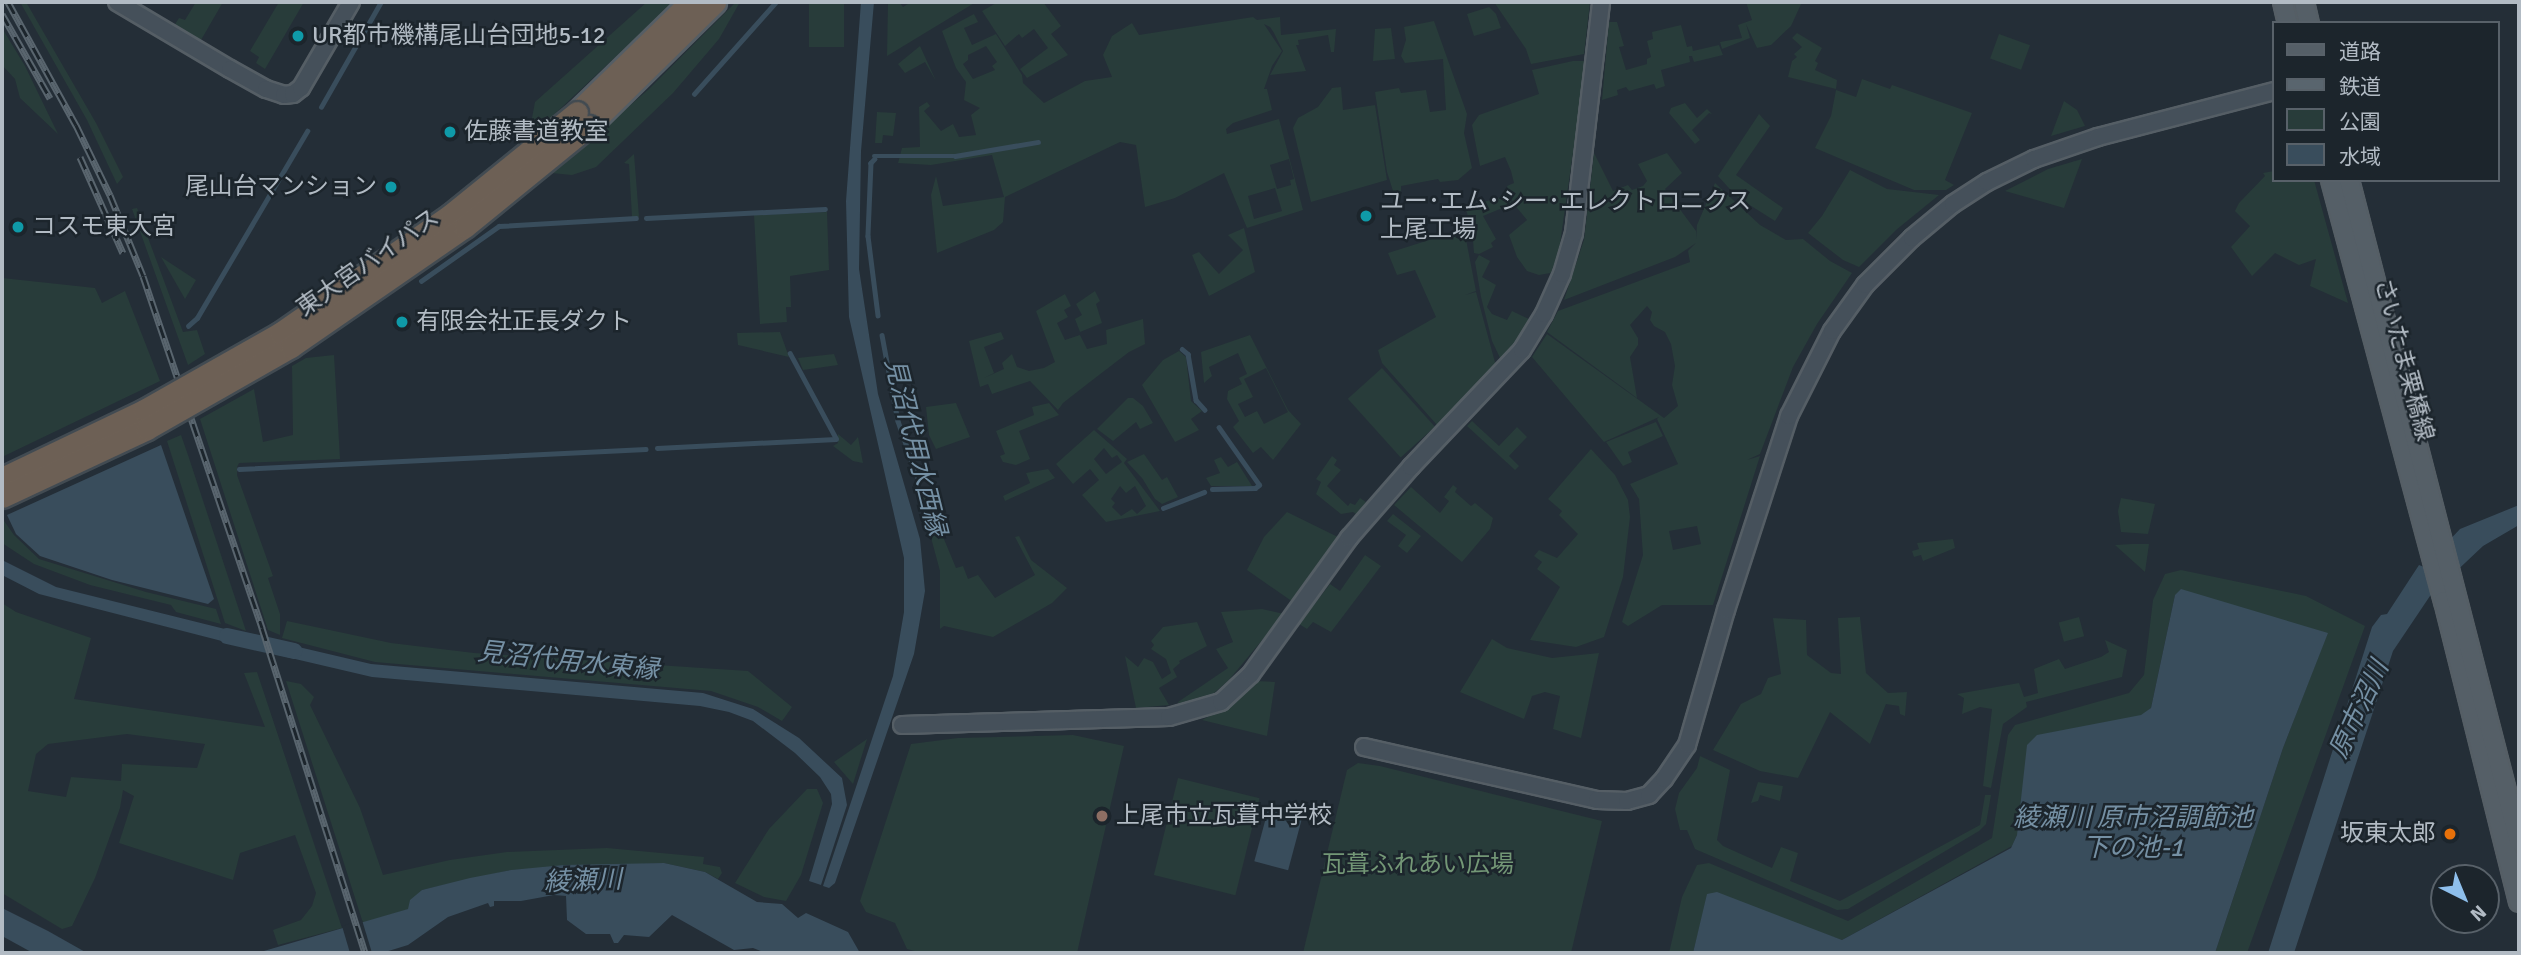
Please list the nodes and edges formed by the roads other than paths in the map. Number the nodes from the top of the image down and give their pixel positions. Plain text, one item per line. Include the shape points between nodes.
1 (117, 2) edge
2 (351, 2) edge
3 (690, 2) edge
4 (715, 2) edge
5 (1601, 2) edge
6 (2283, 2) edge
7 (2304, 2) edge
8 (2288, 21) edge
9 (2309, 21) edge
10 (2272, 92) edge
11 (583, 119) junction
12 (2332, 182) edge
13 (2349, 182) edge
14 (2, 478) edge
15 (2, 497) edge
16 (2437, 548) junction
17 (2449, 596) junction
18 (902, 725) dead end
19 (1364, 747) dead end
20 (2519, 841) edge
21 (2519, 902) edge

1 - 2 street via 284,95 301,88
3 - 11 highway, 東大宮バイパス
4 - 11 highway, 東大宮バイパス
5 - 18 street via 1574,233 1544,314 1521,350 1349,538 1251,674 1221,702 1169,717
6 - 8 main road
7 - 9 main road
10 - 19 street via 2098,137 2034,159 1953,204 1865,285 1832,331 1789,416 1687,746 1649,795 1627,801 1597,800
11 - 14 highway, 東大宮バイパス, bridge via 280,333 145,410
11 - 15 highway, 東大宮バイパス, bridge via 465,227 291,347 147,429
12 - 16 main road, さいたま栗橋線
13 - 16 main road, さいたま栗橋線
16 - 17 main road
17 - 20 main road
17 - 21 main road

